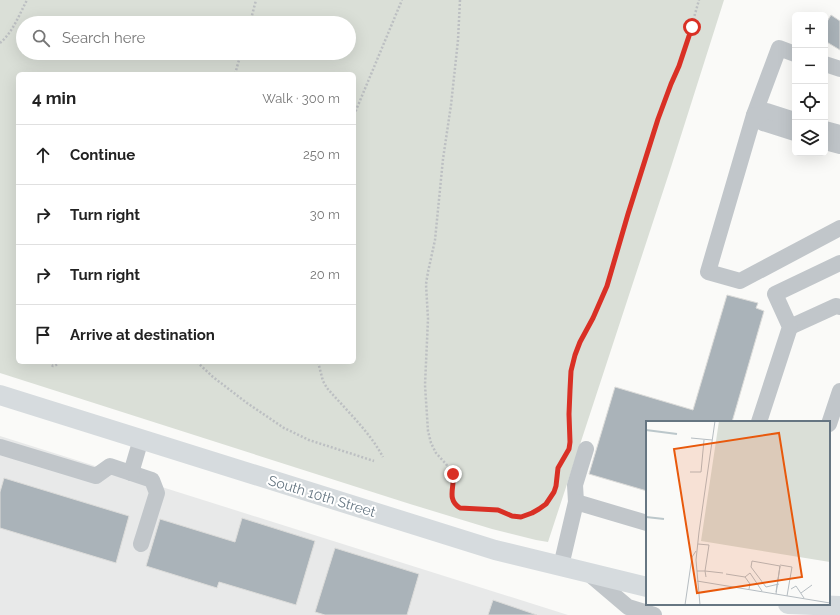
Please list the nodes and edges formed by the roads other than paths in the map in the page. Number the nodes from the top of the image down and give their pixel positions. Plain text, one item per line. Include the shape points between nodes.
1 (792, 53) edge
2 (828, 65) edge
3 (840, 69) edge
4 (756, 115) junction
5 (792, 119) edge
6 (828, 129) edge
7 (792, 132) edge
8 (840, 133) edge
9 (828, 143) edge
10 (840, 146) edge
11 (840, 228) edge
12 (840, 263) edge
13 (840, 307) edge
14 (790, 327) junction
15 (840, 391) edge
16 (0, 395) edge
17 (759, 421) edge
18 (830, 421) edge
19 (141, 439) junction
20 (0, 446) edge
21 (586, 449) dead end
22 (131, 473) junction
23 (576, 502) junction
24 (646, 524) edge
25 (141, 544) dead end
26 (561, 566) junction
27 (587, 572) junction
28 (646, 587) edge
29 (840, 606) edge
30 (798, 608) edge
31 (654, 615) edge

1 - 4 street via 779,48
2 - 3 street
4 - 5 street via 767,111
4 - 7 street via 763,123
4 - 11 street via 708,272 740,281
6 - 8 street
9 - 10 street
12 - 14 street via 775,294
13 - 14 street via 836,306
14 - 17 street
15 - 18 street
16 - 19 main road, South 10th Street
19 - 22 street
19 - 26 main road, South 10th Street via 495,550
20 - 22 street via 96,476 110,466
21 - 23 street via 575,485
22 - 25 street via 152,480 157,493
23 - 24 street
23 - 26 street
26 - 27 main road, South 10th Street
27 - 28 main road, South 10th Street
27 - 31 street via 628,607
29 - 30 main road

